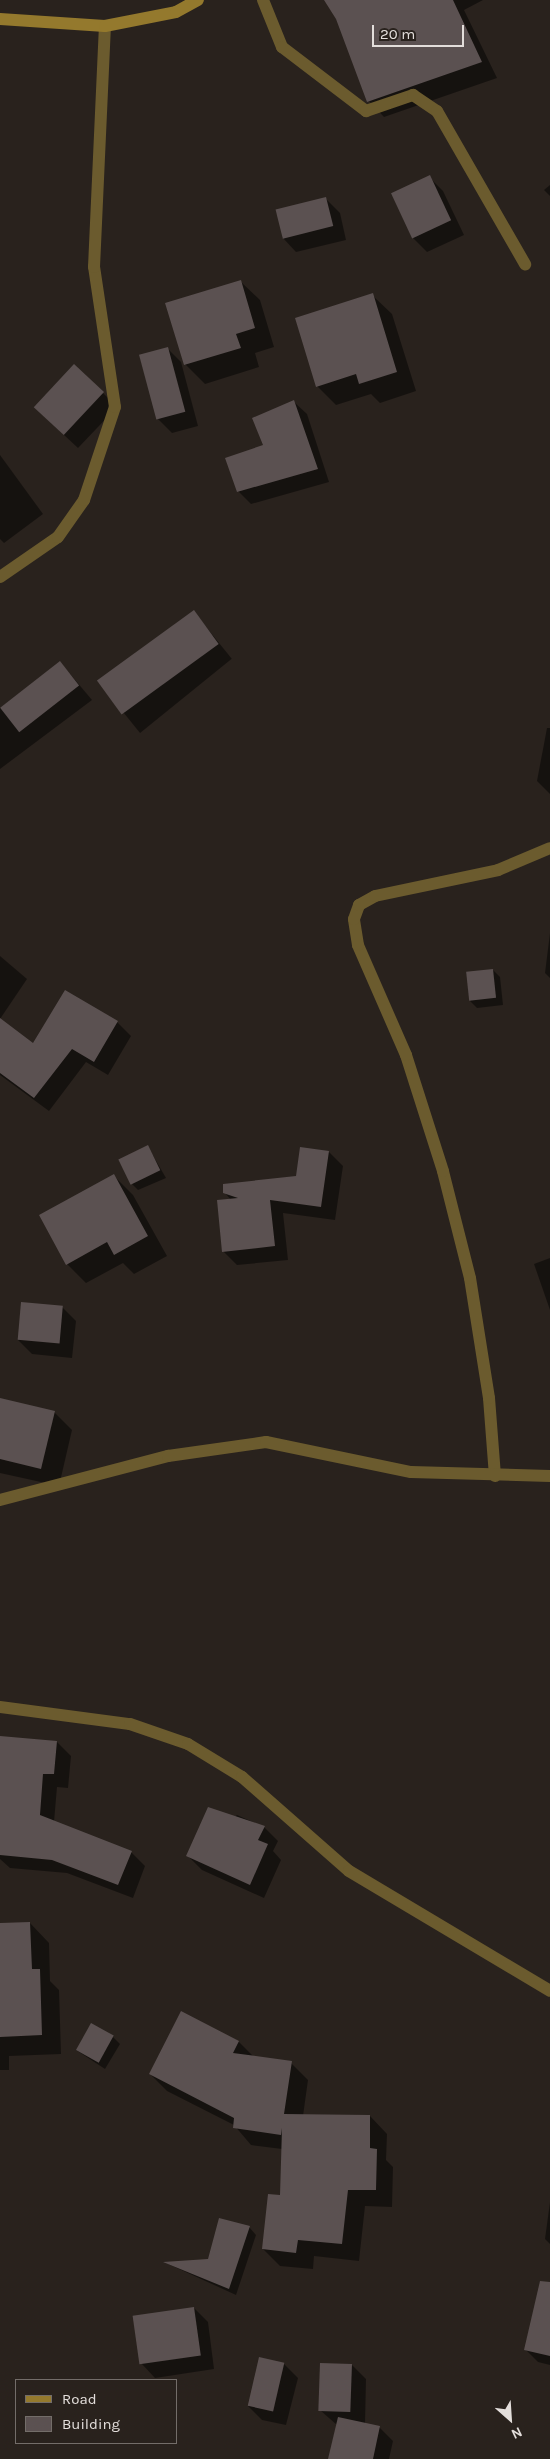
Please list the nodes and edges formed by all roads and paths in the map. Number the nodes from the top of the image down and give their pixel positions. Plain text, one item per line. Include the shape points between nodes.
1 (198, 0) edge
2 (263, 0) edge
3 (0, 19) edge
4 (105, 26) junction
5 (525, 264) dead end
6 (0, 577) edge
7 (550, 848) edge
8 (496, 1476) junction
9 (550, 1476) edge
10 (0, 1500) edge
11 (0, 1707) edge
12 (550, 1991) edge

1 - 4 main road via 176,12
2 - 5 street via 282,47 366,111 413,95 437,111
3 - 4 main road
4 - 6 street via 94,267 115,406 84,500 58,537
7 - 8 street via 498,870 374,896 359,905 354,919 358,945 406,1055 443,1171 470,1278 489,1398
8 - 9 street
8 - 10 street via 411,1472 266,1442 168,1456
11 - 12 street via 130,1724 188,1744 242,1777 349,1871

